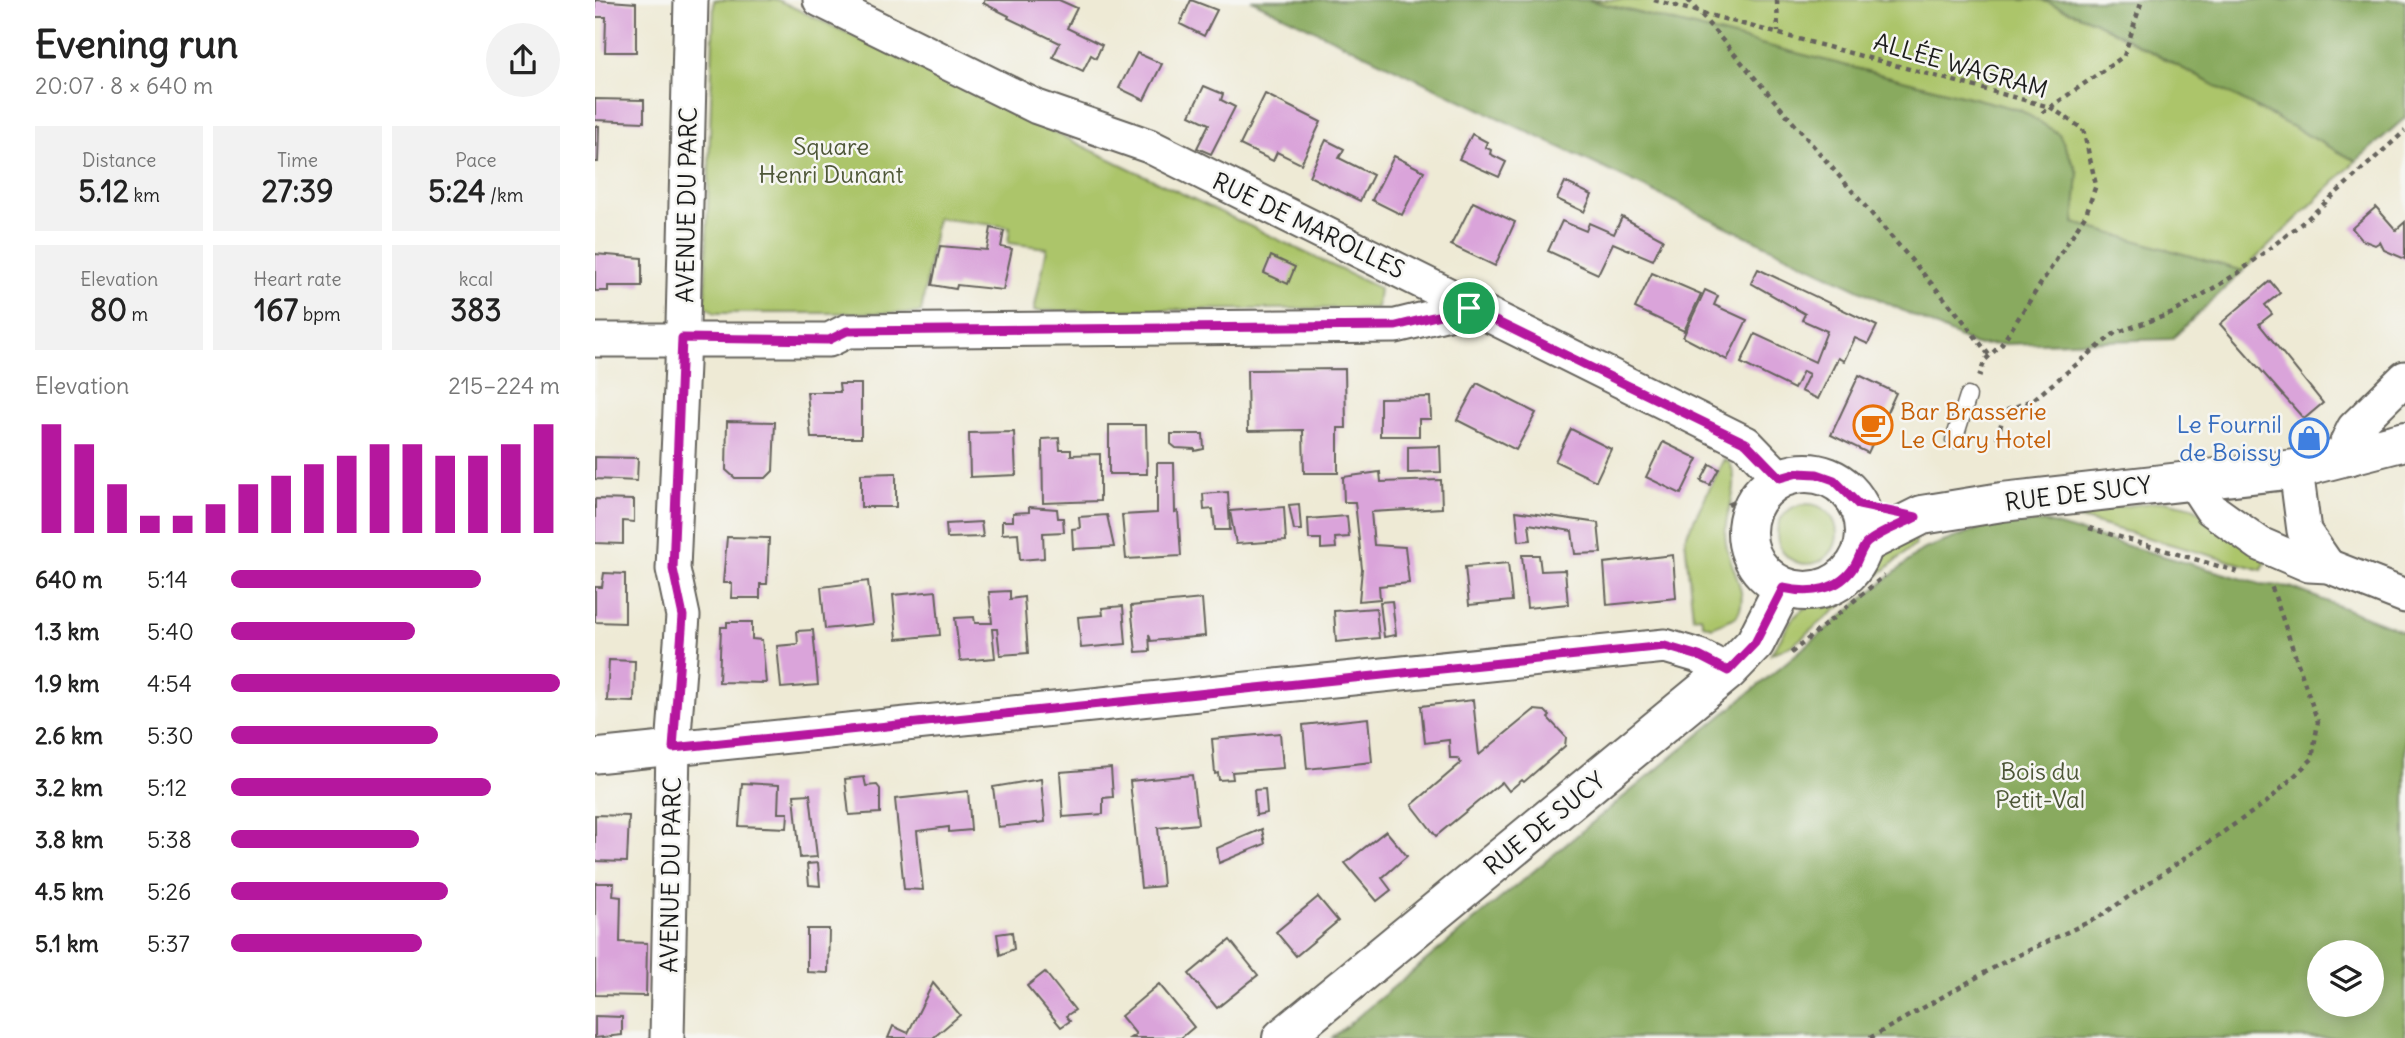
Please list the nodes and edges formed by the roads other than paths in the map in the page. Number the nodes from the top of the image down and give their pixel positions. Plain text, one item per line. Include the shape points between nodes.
1 (691, 0) edge
2 (820, 0) edge
3 (1469, 308) junction
4 (682, 338) junction
5 (595, 340) edge
6 (2405, 378) edge
7 (1968, 397) road end
8 (1954, 440) dead end
9 (2405, 441) edge
10 (2350, 458) junction
11 (2296, 469) junction
12 (2192, 480) junction
13 (1772, 484) junction
14 (1859, 505) junction
15 (1916, 517) junction
16 (1866, 543) junction
17 (2329, 566) junction
18 (1783, 588) junction
19 (2405, 596) edge
20 (1728, 671) junction
21 (673, 748) junction
22 (595, 756) edge
23 (667, 1038) edge
24 (1282, 1038) edge

1 - 4 street, AVENUE DU PARC
2 - 3 street, RUE DE MAROLLES via 1037,107 1149,146 1389,263
3 - 4 street via 1396,326 847,331 829,340
3 - 13 street, RUE DE MAROLLES via 1746,443
4 - 5 street
4 - 21 street, AVENUE DU PARC via 673,569 683,616
6 - 10 street via 2354,428 2347,442
7 - 8 lane
9 - 10 main road, RUE DE SUCY
10 - 11 main road, RUE DE SUCY
11 - 12 main road, RUE DE SUCY
11 - 17 street via 2304,531
12 - 15 main road, RUE DE SUCY
12 - 17 street via 2211,509 2260,544 2309,565
13 - 14 main road via 1798,473 1817,474 1834,480
13 - 18 main road via 1752,505 1746,524 1747,544 1753,562 1766,578
14 - 15 main road, RUE DE SUCY
14 - 16 main road
15 - 16 main road, RUE DE SUCY
16 - 18 main road via 1853,569 1839,582 1821,590
17 - 19 street
18 - 20 main road, RUE DE SUCY via 1755,643
20 - 21 street via 1665,646
20 - 24 main road, RUE DE SUCY
21 - 22 street
21 - 23 street, AVENUE DU PARC

